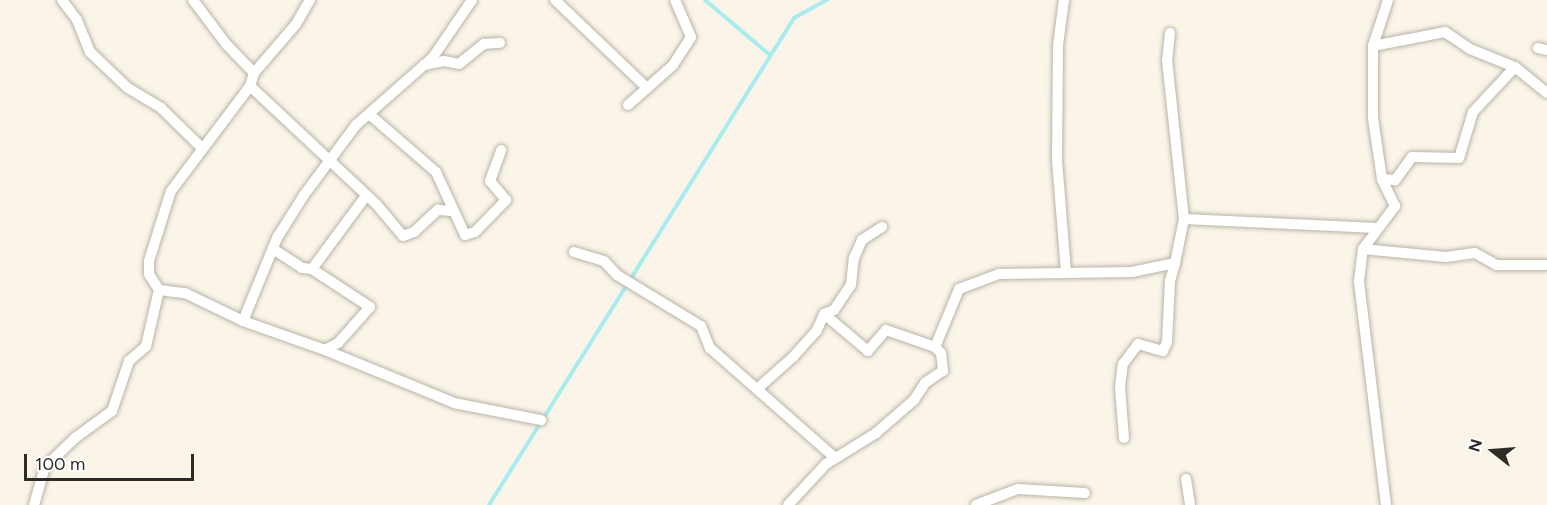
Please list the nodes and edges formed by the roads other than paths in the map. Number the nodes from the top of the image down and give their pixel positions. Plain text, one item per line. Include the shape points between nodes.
1 (62, 0) edge
2 (193, 0) edge
3 (310, 0) edge
4 (472, 0) edge
5 (555, 0) edge
6 (675, 0) edge
7 (1064, 0) edge
8 (1388, 0) edge
9 (1170, 33) dead end
10 (500, 43) dead end
11 (1373, 46) junction
12 (424, 65) junction
13 (1515, 67) junction
14 (254, 73) junction
15 (250, 86) junction
16 (647, 88) junction
17 (1547, 93) edge
18 (628, 105) dead end
19 (369, 114) junction
20 (202, 148) junction
21 (501, 150) dead end
22 (329, 161) junction
23 (1382, 179) junction
24 (366, 196) junction
25 (452, 211) junction
26 (1184, 219) junction
27 (882, 227) dead end
28 (1377, 228) junction
29 (273, 249) junction
30 (1363, 249) junction
31 (574, 252) dead end
32 (1174, 263) junction
33 (1547, 265) edge
34 (312, 269) junction
35 (1066, 273) junction
36 (159, 290) junction
37 (824, 314) junction
38 (243, 321) junction
39 (935, 347) junction
40 (325, 350) junction
41 (757, 389) junction
42 (541, 420) dead end
43 (1124, 438) dead end
44 (835, 458) junction
45 (1186, 479) dead end
46 (1085, 493) dead end
47 (34, 505) edge
48 (788, 505) edge
49 (976, 505) edge
50 (1190, 505) edge
51 (1386, 505) edge

1 - 20 street via 77,20 90,52 128,88 160,108
2 - 14 street
3 - 14 street via 296,24
4 - 12 street
5 - 16 street
6 - 16 street via 691,38 673,65
7 - 35 street via 1058,45 1057,160
8 - 11 street
9 - 26 street via 1167,60
10 - 12 street via 484,44 459,64
11 - 13 street via 1445,32 1470,49
11 - 23 street via 1373,118
12 - 19 street
13 - 17 street
13 - 23 street via 1473,112 1458,158 1412,157 1395,180
14 - 15 street
15 - 20 street
15 - 22 street
16 - 18 street
19 - 22 street
19 - 25 street via 436,172
20 - 36 street via 171,191 161,220 149,261 149,274
21 - 25 street via 490,181 506,200 501,207 495,208 469,236
22 - 24 street
22 - 29 street
23 - 28 street via 1395,206
24 - 25 street via 404,236 438,210
24 - 34 street
26 - 28 street
26 - 32 street
27 - 37 street via 862,240 854,258 851,285 834,310
28 - 30 street
29 - 34 street via 302,268
29 - 38 street
30 - 33 street via 1446,257 1475,253 1497,265
30 - 51 street via 1359,281
31 - 41 street via 604,261 617,275 701,326 710,348
32 - 35 street via 1132,272
32 - 43 street via 1162,351 1138,344 1123,364 1120,387
34 - 40 street via 370,307 338,343
35 - 39 street via 999,274 958,289
36 - 38 street via 185,293
36 - 47 street via 146,346 129,361 112,411 75,438 45,467
37 - 39 street via 868,351 886,330
37 - 41 street via 817,330 793,357
38 - 40 street
39 - 44 street via 941,353 943,371 925,383 914,400 876,433
40 - 42 street via 454,403
41 - 44 street
44 - 48 street
45 - 50 street
46 - 49 street via 1018,489

